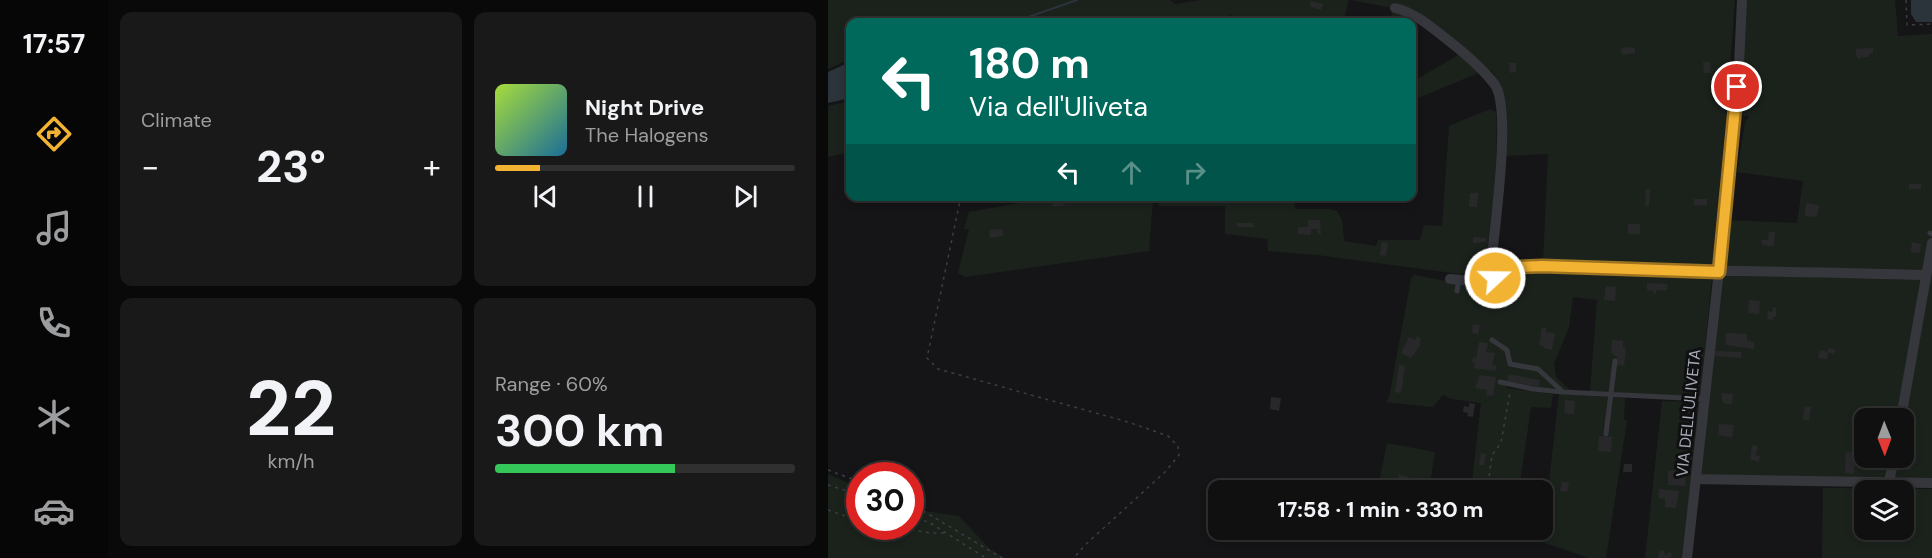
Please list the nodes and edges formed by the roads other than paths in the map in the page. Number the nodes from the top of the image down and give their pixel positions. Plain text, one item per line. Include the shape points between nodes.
1 (1742, 0) edge
2 (1395, 8) dead end
3 (1931, 237) edge
4 (1719, 272) junction
5 (1926, 275) junction
6 (1495, 278) junction
7 (1455, 283) dead end
8 (1928, 287) edge
9 (1492, 340) dead end
10 (1615, 361) dead end
11 (1500, 382) dead end
12 (1563, 392) junction
13 (1611, 394) junction
14 (1704, 399) junction
15 (1903, 408) edge
16 (1606, 434) dead end
17 (1696, 479) junction
18 (1854, 483) edge
19 (1932, 483) edge
20 (1914, 484) edge
21 (1687, 558) edge

1 - 4 street, VIA DELL'ULIVETA via 1740,64
2 - 6 street via 1410,11 1461,51 1496,86 1503,123 1491,266
3 - 5 street
4 - 5 street via 1749,276 1819,270 1851,276
4 - 6 street via 1542,266 1518,267
4 - 14 street, VIA DELL'ULIVETA
5 - 8 street
6 - 7 street
8 - 15 street
9 - 12 lane via 1507,350 1510,364 1538,369
10 - 13 lane
11 - 12 lane
12 - 13 lane
13 - 14 lane
13 - 16 lane
14 - 17 street, VIA DELL'ULIVETA
17 - 18 street via 1749,477
17 - 21 street, VIA DELL'ULIVETA via 1696,522
19 - 20 street

